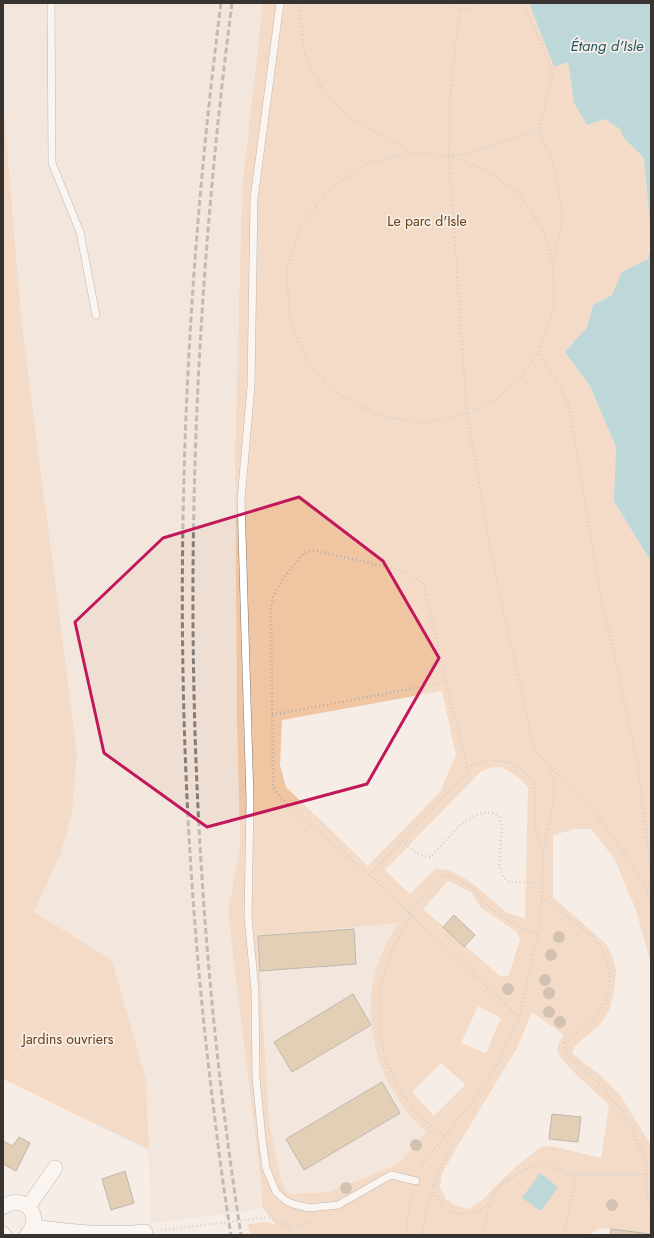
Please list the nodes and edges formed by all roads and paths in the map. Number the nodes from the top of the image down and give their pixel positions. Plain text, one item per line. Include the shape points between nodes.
1 (51, 3) edge
2 (280, 3) edge
3 (299, 3) edge
4 (447, 3) edge
5 (478, 3) edge
6 (523, 3) edge
7 (460, 9) junction
8 (539, 131) junction
9 (412, 153) junction
10 (449, 156) junction
11 (553, 263) junction
12 (96, 315) dead end
13 (540, 352) junction
14 (467, 414) junction
15 (447, 682) junction
16 (272, 715) junction
17 (545, 763) junction
18 (467, 766) junction
19 (402, 841) junction
20 (543, 854) junction
21 (651, 873) edge
22 (369, 875) junction
23 (651, 880) edge
24 (542, 882) junction
25 (647, 892) junction
26 (542, 897) junction
27 (651, 900) edge
28 (409, 913) junction
29 (412, 916) junction
30 (538, 935) junction
31 (519, 1017) junction
32 (444, 1136) junction
33 (55, 1168) dead end
34 (576, 1175) junction
35 (646, 1176) junction
36 (416, 1181) junction
37 (434, 1182) junction
38 (6, 1202) edge
39 (491, 1203) junction
40 (28, 1207) junction
41 (30, 1231) edge
42 (650, 1231) edge
43 (145, 1232) joint
44 (297, 1235) edge
45 (407, 1235) edge
46 (422, 1235) edge
47 (483, 1235) edge
48 (567, 1235) edge

1 - 12 lane via 52,163 80,232
2 - 36 lane via 254,199 251,386 241,500 250,800 248,918 255,990 256,1077 262,1139 266,1168 276,1192 293,1204 309,1208 338,1204 391,1176
3 - 9 path via 304,53 323,91 351,118
4 - 7 path
5 - 7 path via 468,9
6 - 8 path via 553,71
7 - 10 path via 451,85
8 - 10 path via 472,152
8 - 11 path via 552,159 563,217
9 - 10 path
9 - 14 path via 367,164 329,189 301,226 287,270 289,316 306,359 336,393 377,415 422,422
10 - 11 path via 486,170 518,194 541,226
10 - 14 path
11 - 13 path via 554,308
13 - 14 path via 521,378 506,391
13 - 21 path via 568,402 602,600 638,765
14 - 17 path via 488,543 534,749
15 - 16 path
15 - 16 path via 423,583 401,570 312,550 303,554 282,580 273,597
15 - 18 path
16 - 22 path via 273,787 297,813
17 - 20 path via 551,772 555,791
17 - 25 path via 605,827 635,869
18 - 19 path via 468,772
18 - 20 path via 492,760 511,763 530,777 535,786 536,833
19 - 22 path
19 - 24 path via 423,857 430,857 463,823 476,814 489,813 499,816 502,826 499,867 503,877 510,882
20 - 24 path
22 - 28 path
23 - 25 path
24 - 26 path
25 - 27 path
26 - 30 path
26 - 35 path via 595,941 604,953 609,978 605,1000 596,1018 565,1043 564,1051 602,1086 622,1112 640,1147 647,1166
28 - 29 path
28 - 30 path via 442,876 451,876 476,891 484,904 502,917
29 - 31 path
29 - 32 path via 393,945 386,964 378,1004 379,1024 387,1062 404,1095 427,1123
30 - 31 path
31 - 32 path via 485,1085
32 - 36 path via 423,1163
32 - 37 path via 451,1147
33 - 40 street
34 - 35 path
34 - 39 path via 568,1175 543,1162 520,1172 498,1189
34 - 48 path via 565,1231
35 - 42 path via 645,1188 651,1209
36 - 45 path via 408,1216
37 - 39 path via 437,1199 455,1213 470,1214
37 - 46 path via 428,1199
38 - 40 street via 19,1202
39 - 47 path
40 - 41 street via 34,1216
41 - 43 street via 118,1234
43 - 44 path via 270,1217

